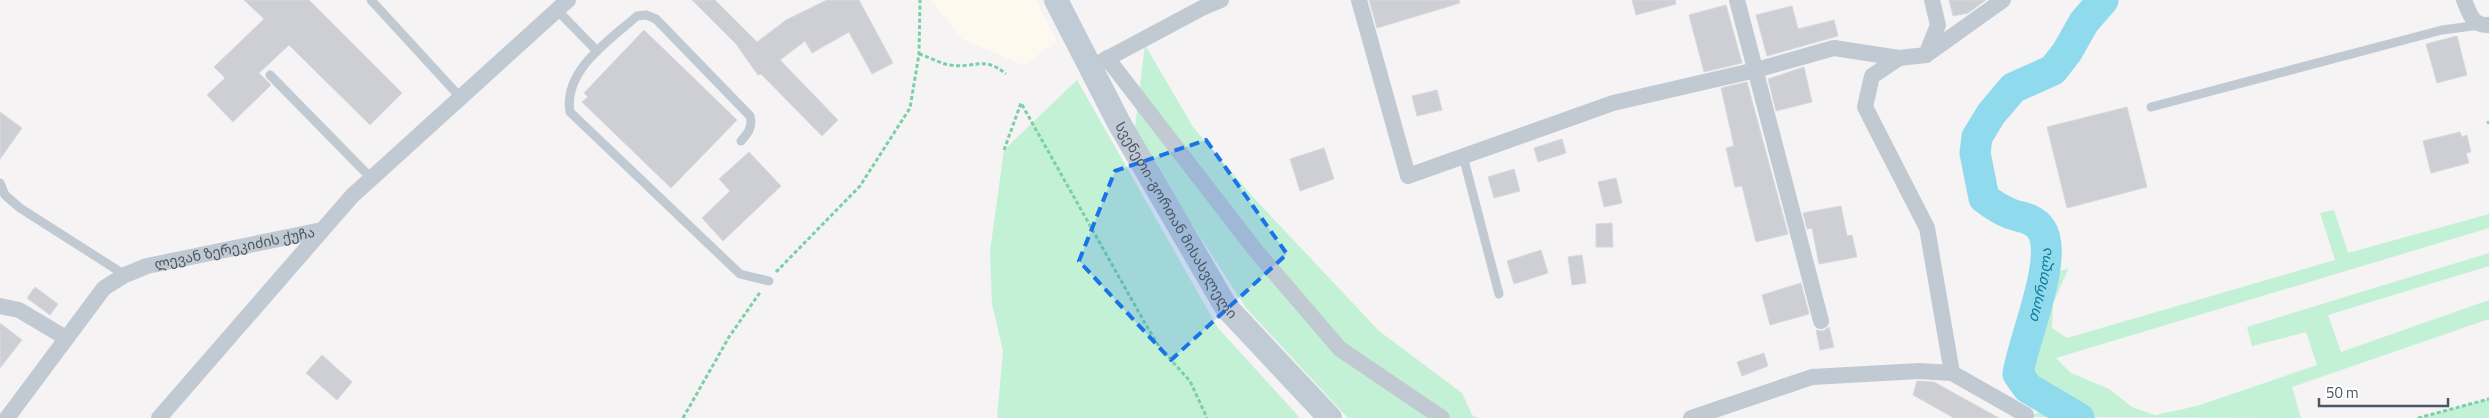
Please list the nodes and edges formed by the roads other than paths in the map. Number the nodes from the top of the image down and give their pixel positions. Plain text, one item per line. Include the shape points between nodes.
1 (371, 0) edge
2 (1056, 0) edge
3 (1221, 0) edge
4 (1359, 0) edge
5 (1737, 0) edge
6 (1932, 0) edge
7 (2003, 0) edge
8 (2464, 0) edge
9 (562, 5) edge
10 (2484, 25) edge
11 (597, 52) junction
12 (1926, 55) junction
13 (1899, 58) junction
14 (1099, 63) junction
15 (1756, 70) junction
16 (270, 75) dead end
17 (460, 97) junction
18 (2151, 107) dead end
19 (741, 141) dead end
20 (1463, 156) junction
21 (371, 178) junction
22 (0, 183) edge
23 (322, 230) junction
24 (125, 275) junction
25 (769, 281) road end
26 (1499, 294) dead end
27 (0, 306) edge
28 (1821, 320) dead end
29 (66, 338) junction
30 (1952, 373) junction
31 (2026, 415) dead end
32 (7, 418) edge
33 (159, 418) edge
34 (1330, 418) edge
35 (1442, 418) edge
36 (1691, 418) edge

1 - 17 lane
2 - 14 main road, სვენეთი-გორთან მისასვლელი
3 - 14 street
4 - 20 street via 1408,176
5 - 15 street
6 - 12 street via 1938,25
7 - 12 street
8 - 10 street via 2472,20
9 - 11 lane
9 - 17 street, ლევან ზერეკიძის ქუჩა
10 - 18 lane via 2442,30
11 - 19 lane via 637,16 656,18 750,116 750,131
11 - 25 lane via 575,79 568,103 570,112 740,274
12 - 13 street
13 - 15 street via 1834,48
13 - 30 street via 1872,76 1865,107 1927,228
14 - 34 main road, სვენეთი-გორთან მისასვლელი via 1119,123 1226,308
14 - 35 street via 1340,349
15 - 20 street via 1613,103
15 - 28 street
16 - 21 lane
17 - 21 street, ლევან ზერეკიძის ქუჩა
20 - 26 lane
21 - 23 street, ლევან ზერეკიძის ქუჩა
22 - 24 lane via 6,195 20,208
23 - 24 street, ლევან ზერეკიძის ქუჩა via 147,266
23 - 33 street
24 - 29 street, ლევან ზერეკიძის ქუჩა via 104,288
27 - 29 street via 19,310
29 - 32 street, ლევან ზერეკიძის ქუჩა
30 - 31 street
30 - 36 street via 1919,371 1812,378

